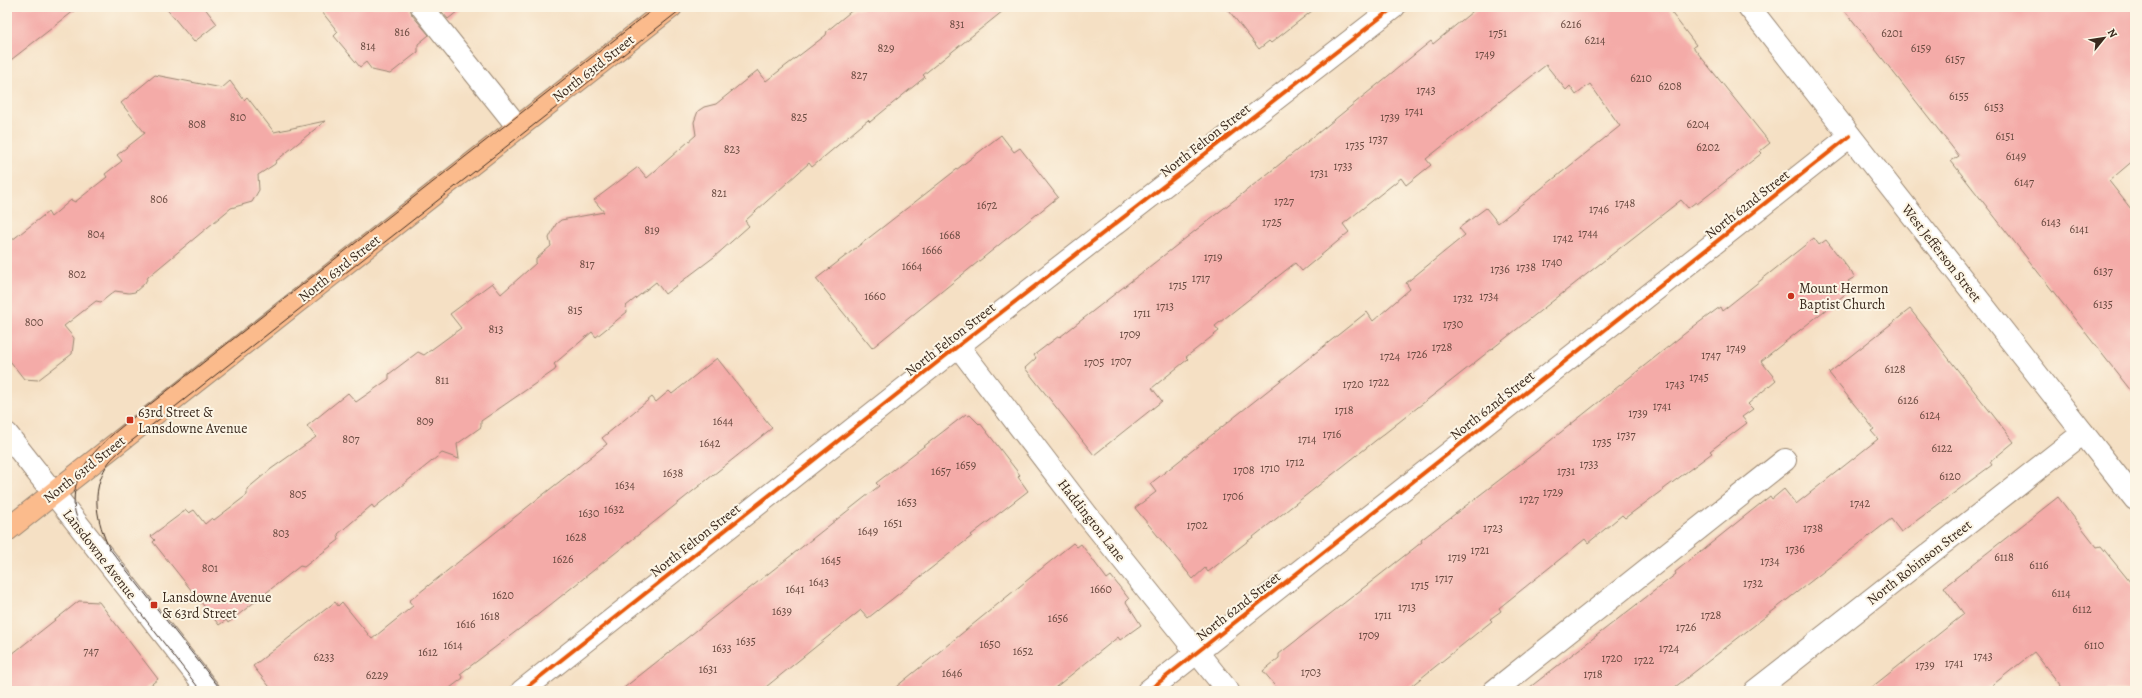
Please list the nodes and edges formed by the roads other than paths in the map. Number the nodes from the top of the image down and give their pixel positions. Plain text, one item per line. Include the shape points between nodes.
1 (422, 7) edge
2 (671, 7) edge
3 (1394, 7) edge
4 (1749, 7) edge
5 (518, 127) junction
6 (1850, 136) junction
7 (958, 346) junction
8 (2083, 433) junction
9 (7, 434) edge
10 (1785, 460) dead end
11 (53, 494) junction
12 (2135, 499) edge
13 (7, 530) edge
14 (1198, 652) junction
15 (209, 691) edge
16 (522, 691) edge
17 (1148, 691) edge
18 (1228, 691) edge
19 (1494, 691) edge
20 (1755, 691) edge

1 - 5 street
2 - 5 main road, North 63rd Street
3 - 7 street, North Felton Street
4 - 6 street, West Jefferson Street
5 - 11 main road, North 63rd Street
6 - 8 street, West Jefferson Street
6 - 14 street, North 62nd Street
7 - 14 street, Haddington Lane via 1087,515
7 - 16 street, North Felton Street
8 - 12 street, West Jefferson Street
8 - 20 street, North Robinson Street
9 - 11 street, Lansdowne Avenue
10 - 19 street
11 - 13 main road, North 63rd Street
11 - 15 street, Lansdowne Avenue
14 - 17 street, North 62nd Street
14 - 18 street, Haddington Lane

